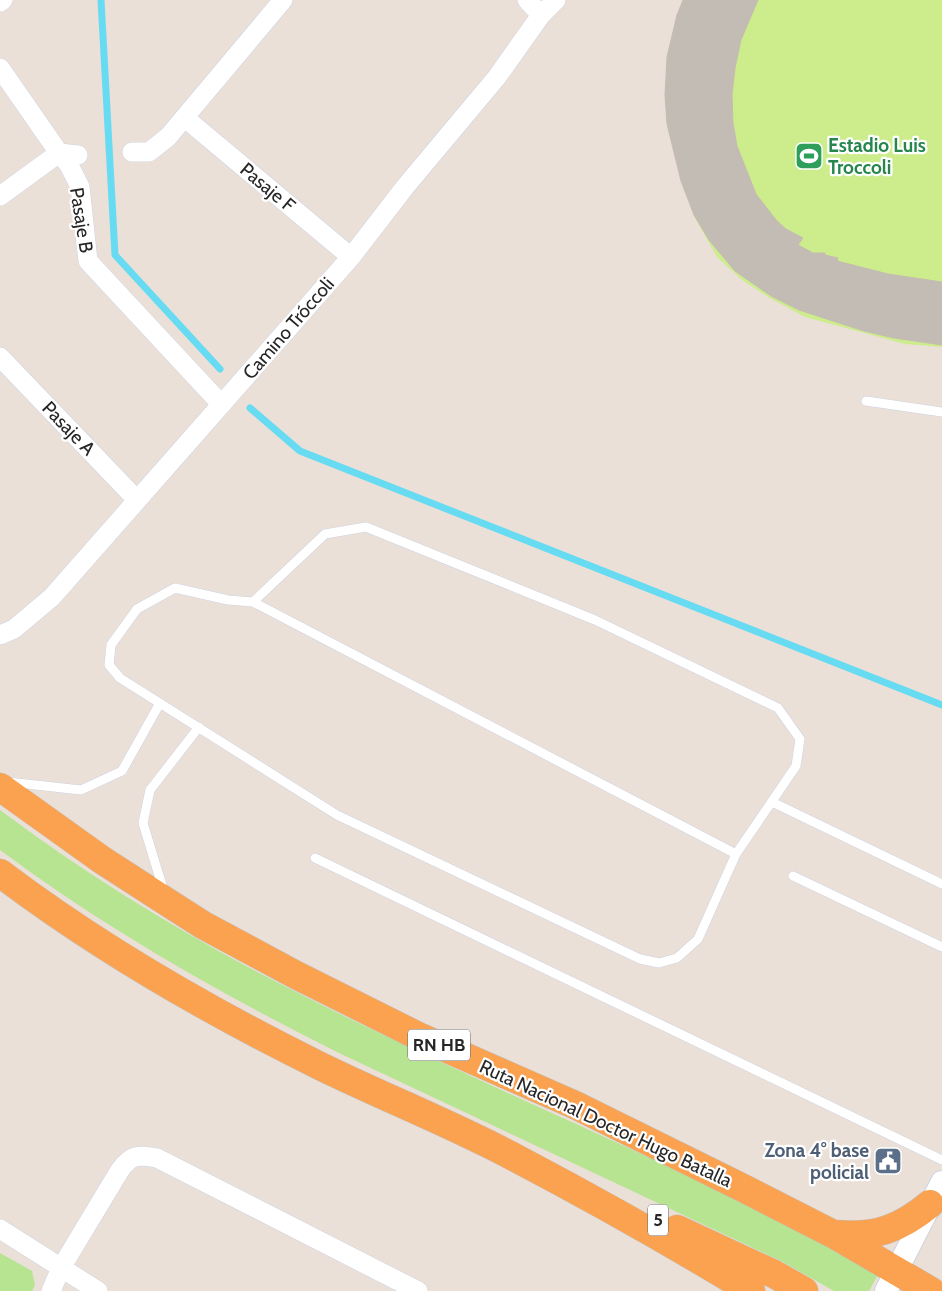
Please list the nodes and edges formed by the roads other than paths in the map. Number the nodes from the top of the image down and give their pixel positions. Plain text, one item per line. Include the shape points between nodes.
1 (3, 0) edge
2 (283, 0) edge
3 (527, 0) edge
4 (556, 0) edge
5 (0, 2) edge
6 (541, 15) junction
7 (0, 68) edge
8 (185, 118) junction
9 (132, 152) dead end
10 (59, 154) junction
11 (78, 155) dead end
12 (0, 196) edge
13 (351, 257) junction
14 (0, 356) edge
15 (866, 402) dead end
16 (221, 404) junction
17 (942, 412) edge
18 (137, 500) junction
19 (253, 602) junction
20 (0, 634) edge
21 (160, 703) junction
22 (199, 727) junction
23 (0, 781) edge
24 (0, 787) edge
25 (772, 802) junction
26 (736, 854) junction
27 (315, 858) dead end
28 (0, 873) edge
29 (793, 876) dead end
30 (942, 884) edge
31 (167, 902) junction
32 (942, 947) edge
33 (509, 1154) junction
34 (942, 1160) edge
35 (936, 1193) edge
36 (0, 1229) edge
37 (833, 1234) junction
38 (61, 1268) junction
39 (891, 1281) edge
40 (51, 1291) edge
41 (98, 1291) edge
42 (418, 1291) edge
43 (751, 1291) edge
44 (804, 1291) edge
45 (931, 1291) edge

1 - 5 street
2 - 8 street
3 - 6 street
4 - 6 street, Camino Tróccoli
6 - 13 street, Camino Tróccoli via 496,77 404,187
7 - 10 street, Pasaje B
8 - 9 street via 150,152
8 - 13 street, Pasaje F
10 - 11 street
10 - 12 street
10 - 16 street, Pasaje B via 69,165 80,187 88,261
13 - 16 street, Camino Tróccoli
14 - 18 street, Pasaje A
15 - 17 lane
16 - 18 street, Camino Tróccoli
18 - 20 street, Camino Tróccoli via 52,597 14,629
19 - 21 lane via 175,588 137,609 111,645 109,665 120,678
19 - 25 lane via 325,534 366,527 595,620 778,708 800,740 796,766
19 - 26 lane
21 - 22 lane
21 - 23 lane via 122,771 81,790
22 - 26 lane via 337,815 640,959 659,963 677,958 698,939
22 - 31 lane via 150,790 143,824
24 - 31 highway, Ruta Nacional Doctor Hugo Batalla / RN HB
25 - 26 lane
25 - 30 lane
27 - 34 lane
28 - 33 highway via 84,933 164,984 320,1066
29 - 32 lane
31 - 37 highway, Ruta Nacional Doctor Hugo Batalla / RN HB via 305,980 418,1036 575,1105
33 - 43 highway
33 - 44 highway, 5 via 723,1250
35 - 37 highway via 914,1217 895,1227 875,1234
35 - 39 street
36 - 38 street
37 - 39 highway, Ruta Nacional Doctor Hugo Batalla / RN HB
38 - 40 street
38 - 41 street
38 - 42 street via 120,1170 129,1158 140,1156 157,1158
39 - 45 highway, Ruta Nacional Doctor Hugo Batalla / RN HB

